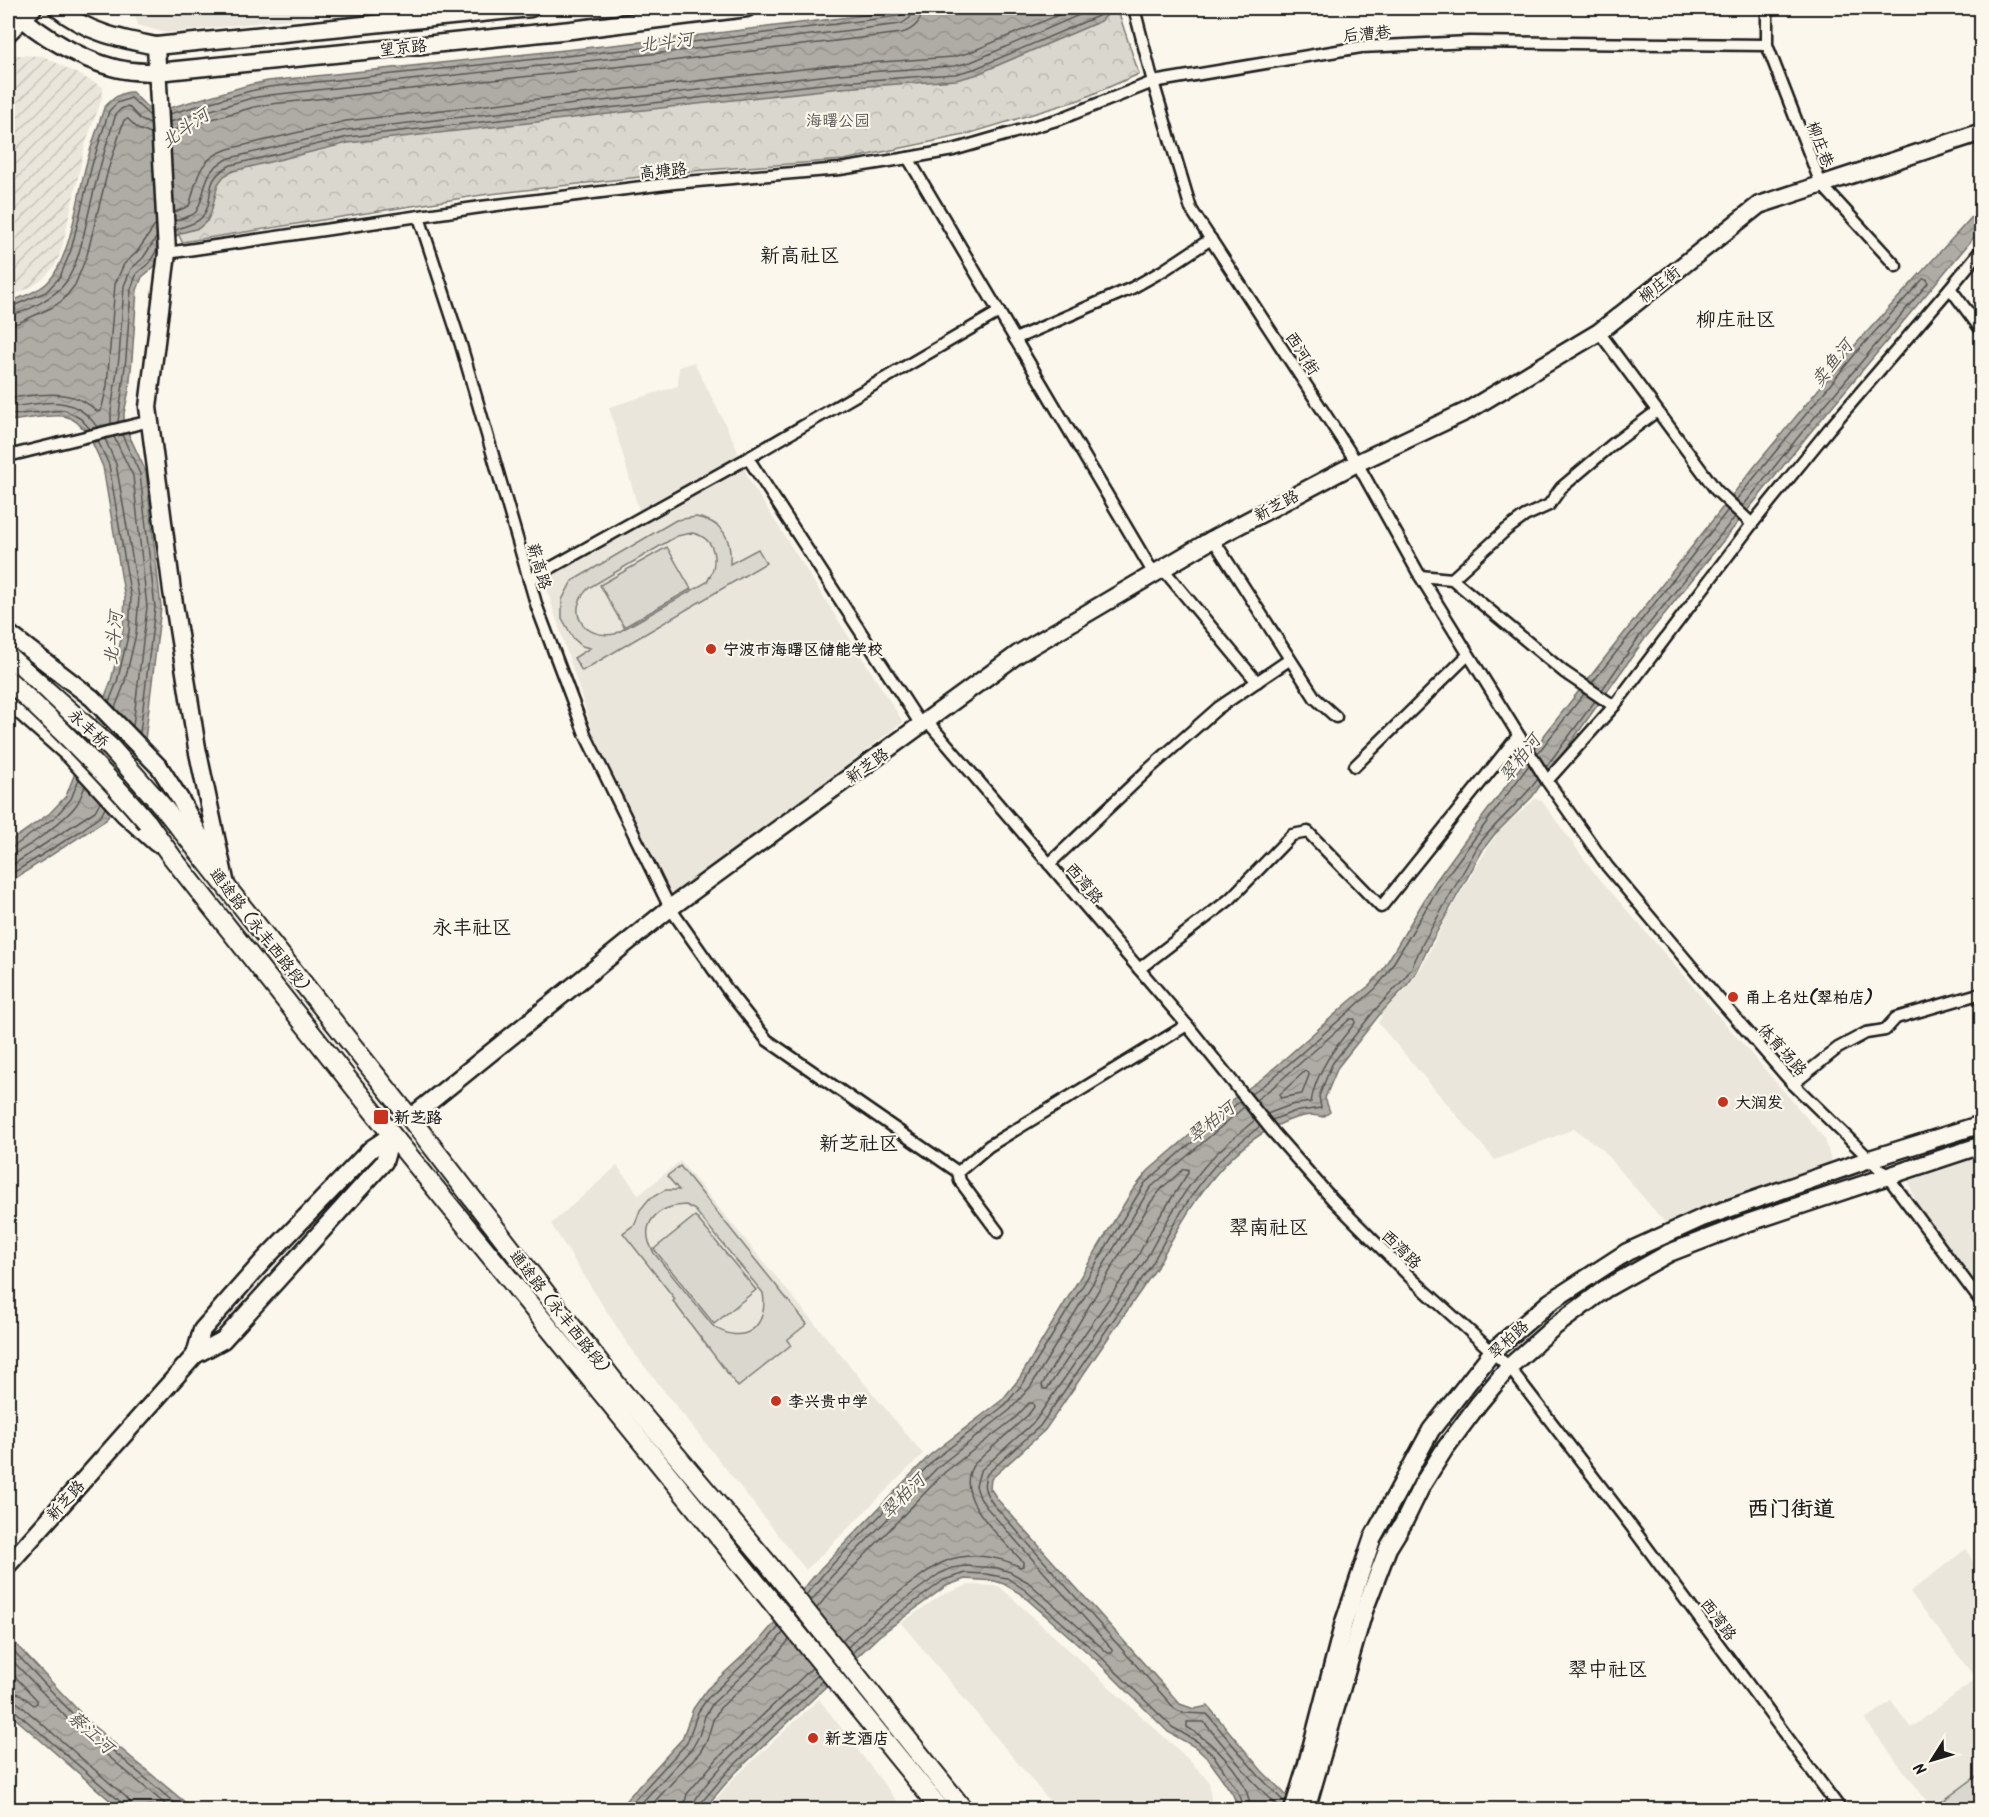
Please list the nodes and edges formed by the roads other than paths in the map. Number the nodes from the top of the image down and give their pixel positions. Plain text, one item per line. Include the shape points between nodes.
1 (531, 8) edge
2 (747, 8) edge
3 (1134, 8) edge
4 (1767, 8) edge
5 (23, 11) edge
6 (61, 11) edge
7 (8, 33) edge
8 (1767, 45) junction
9 (156, 46) junction
10 (157, 72) junction
11 (1152, 82) junction
12 (1977, 134) edge
13 (908, 158) junction
14 (1821, 184) junction
15 (419, 217) junction
16 (1211, 239) junction
17 (1982, 249) edge
18 (167, 253) junction
19 (1896, 267) dead end
20 (1950, 288) junction
21 (999, 312) junction
22 (1599, 332) junction
23 (1982, 332) edge
24 (1015, 339) junction
25 (1657, 411) junction
26 (150, 421) junction
27 (8, 456) edge
28 (748, 458) junction
29 (1357, 463) junction
30 (1750, 522) junction
31 (1213, 539) junction
32 (1159, 571) junction
33 (1420, 576) junction
34 (1452, 579) junction
35 (529, 580) junction
36 (8, 633) edge
37 (1468, 655) junction
38 (8, 656) edge
39 (1289, 660) junction
40 (8, 680) edge
41 (1257, 682) junction
42 (8, 700) edge
43 (1614, 706) junction
44 (1336, 717) dead end
45 (924, 723) junction
46 (1518, 736) junction
47 (1354, 766) dead end
48 (1547, 781) junction
49 (163, 807) joint
50 (147, 822) joint
51 (172, 857) junction
52 (1049, 864) junction
53 (226, 885) junction
54 (670, 908) junction
55 (1139, 969) junction
56 (1982, 993) edge
57 (1187, 1025) junction
58 (1793, 1084) junction
59 (410, 1118) junction
60 (1982, 1124) edge
61 (392, 1135) junction
62 (1982, 1145) edge
63 (1870, 1159) junction
64 (958, 1172) junction
65 (1888, 1177) junction
66 (998, 1232) dead end
67 (1982, 1303) edge
68 (1493, 1351) junction
69 (1509, 1367) junction
70 (10, 1561) edge
71 (1312, 1769) junction
72 (941, 1809) edge
73 (964, 1809) edge
74 (1293, 1809) edge
75 (1306, 1809) edge
76 (1841, 1809) edge

1 - 9 main road, 望京路
2 - 10 main road, 望京路
3 - 11 street, 西河街
4 - 8 street, 柳庄巷
5 - 7 main road
5 - 10 main road, 望京路 via 63,46 91,59 123,70
6 - 9 main road, 望京路 via 113,38
8 - 11 street, 后漕巷 via 1470,42 1362,47
8 - 14 street, 柳庄巷
9 - 10 main road
10 - 18 main road
11 - 13 street, 高塘路 via 1060,118 953,150
11 - 16 street, 西河街 via 1191,209
12 - 14 main road, 柳庄街
13 - 15 street, 高塘路 via 840,169 674,183
13 - 21 street
14 - 19 street, 柳庄巷
14 - 22 main road, 柳庄街 via 1759,205
15 - 18 street, 高塘路
15 - 35 street, 薪高路 via 461,345
16 - 24 street via 1132,288
16 - 29 street, 西河街
17 - 20 street
18 - 26 main road via 148,407
20 - 23 street
20 - 30 street
21 - 24 street
21 - 28 street
22 - 25 street
22 - 29 main road, 柳庄街 via 1467,411
24 - 32 street
25 - 30 street via 1716,490
25 - 34 street via 1561,488 1549,505 1506,530
26 - 27 street
26 - 53 main road via 197,748
28 - 35 street
28 - 45 street, 西湾路
29 - 31 main road, 新芝路
29 - 33 street, 西河街
30 - 43 street
31 - 32 main road, 新芝路
31 - 39 street
32 - 41 street
32 - 45 main road, 新芝路 via 1018,654
33 - 34 street
33 - 37 street, 西河街
34 - 43 street via 1564,672
35 - 54 street, 薪高路 via 585,734
36 - 53 main road via 92,698 160,768
37 - 46 street, 西河街
37 - 47 street
38 - 49 main road, 永丰桥 via 111,748
39 - 41 street
39 - 44 street via 1315,698
40 - 50 main road, 永丰桥, bridge via 108,777
41 - 52 street via 1218,708
42 - 51 main road via 71,756 124,814
43 - 48 street
45 - 52 street, 西湾路
45 - 54 main road, 新芝路
46 - 48 street, 体育场路
46 - 55 street via 1381,907 1308,832 1293,835 1230,899
48 - 58 street, 体育场路 via 1607,866
49 - 53 main road, 通途路 (永丰西路段)
50 - 51 main road, 通途路 (永丰西路段)
51 - 61 main road, 通途路 (永丰西路段)
52 - 55 street, 西湾路
53 - 59 main road, 通途路 (永丰西路段)
54 - 59 main road, 新芝路
54 - 64 street, 薪高路 via 767,1040
55 - 57 street, 西湾路
56 - 58 street via 1896,1018 1886,1030 1866,1033 1838,1048
57 - 64 street via 989,1146
57 - 68 street, 西湾路 via 1272,1132 1333,1200 1374,1243
58 - 63 street, 体育场路
59 - 73 main road, 通途路 (永丰西路段) via 617,1385 769,1565
60 - 63 main road, 翠柏路
61 - 70 main road, 新芝路 via 372,1149 233,1295 202,1330 195,1355
61 - 72 main road, 通途路 (永丰西路段)
62 - 65 main road, 翠柏路
63 - 65 street, 体育场路
63 - 68 main road, 翠柏路 via 1702,1218 1627,1252 1550,1302
64 - 66 street via 960,1181
65 - 67 street, 体育场路
65 - 69 main road, 翠柏路 via 1669,1253 1605,1289 1554,1326
68 - 69 street, 西湾路
68 - 71 main road, 翠柏路 via 1431,1430 1373,1537 1344,1622
69 - 71 main road, 翠柏路 via 1444,1450 1388,1548
69 - 76 street, 西湾路
71 - 74 main road, 翠柏路
71 - 75 main road

